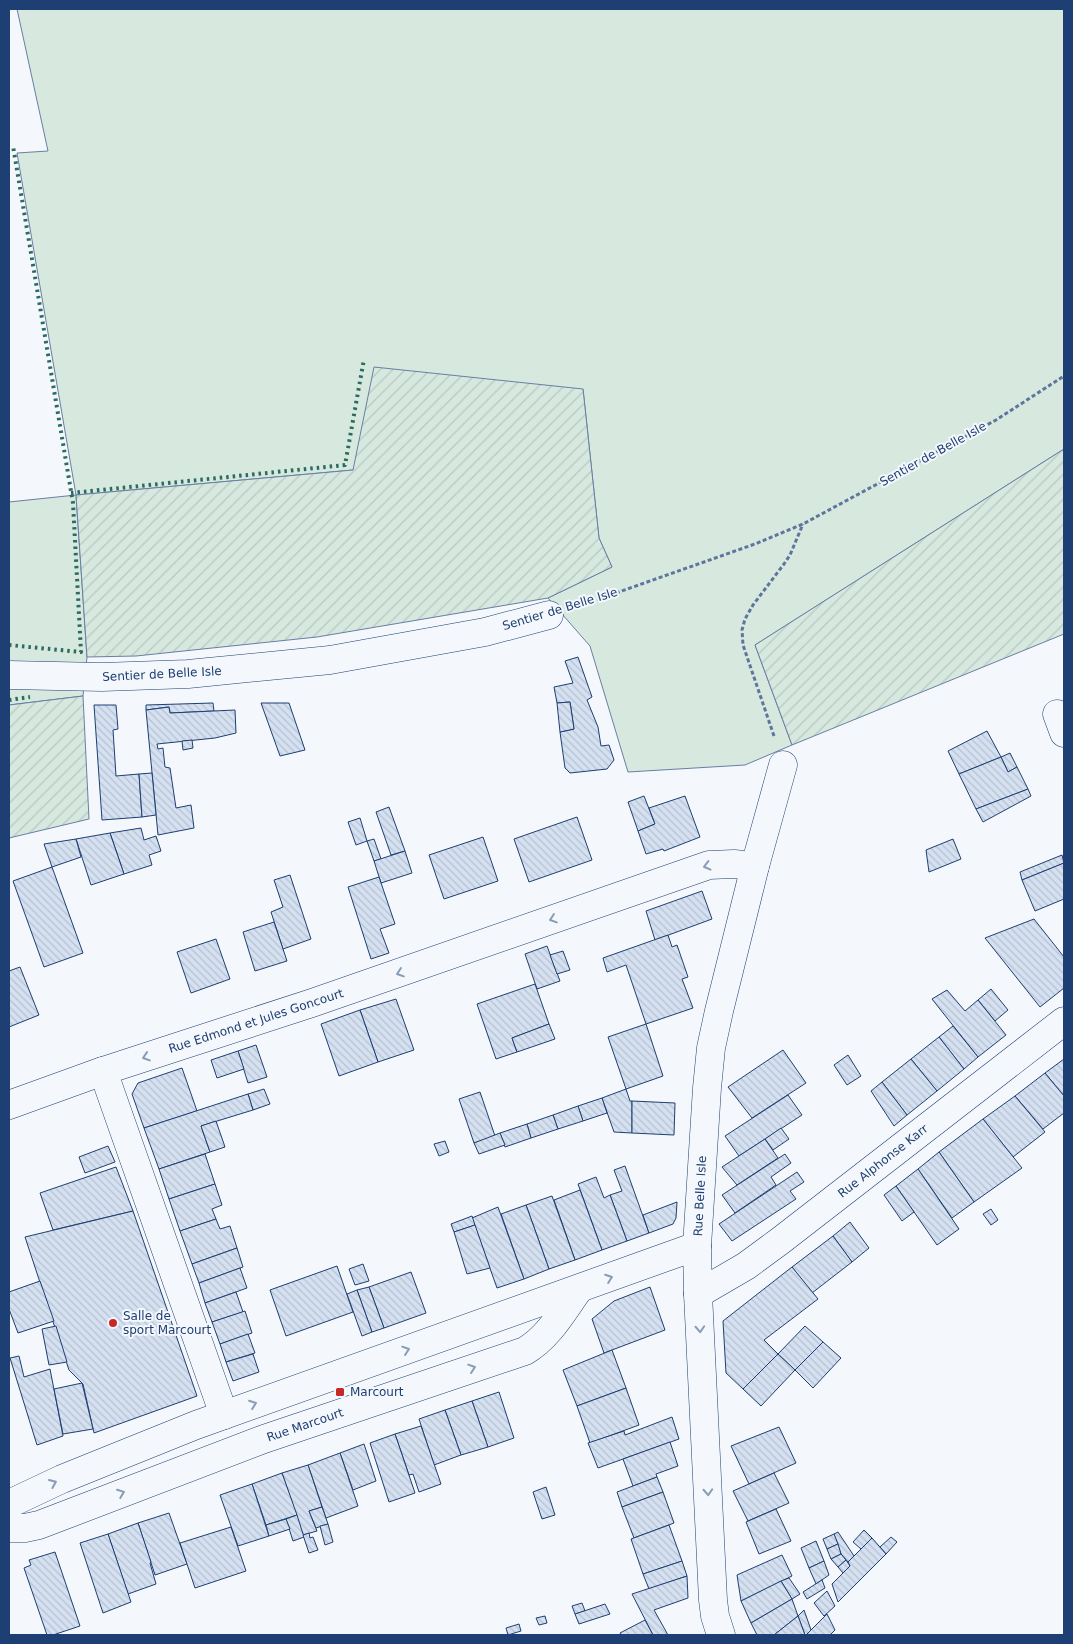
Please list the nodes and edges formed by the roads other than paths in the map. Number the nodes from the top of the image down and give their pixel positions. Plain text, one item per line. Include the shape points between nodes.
1 (549, 614) road end
2 (9, 675) edge
3 (783, 765) road end
4 (755, 866) junction
5 (1064, 1021) edge
6 (103, 1071) junction
7 (9, 1105) edge
8 (697, 1246) junction
9 (579, 1289) junction
10 (698, 1294) junction
11 (224, 1415) junction
12 (9, 1504) edge
13 (9, 1528) edge
14 (721, 1635) edge

1 - 2 street, Sentier de Belle Isle via 485,632 330,660 188,674 102,677
3 - 4 street, Rue Belle Isle
4 -> 6 street, Rue Edmond et Jules Goncourt via 709,865 312,1003
4 - 8 street, Rue Belle Isle via 711,1048
5 - 10 street, Rue Alphonse Karr via 746,1266
6 - 7 street, Rue Edmond et Jules Goncourt
6 - 11 street
9 -> 8 street
8 - 10 street, Rue Belle Isle
11 -> 9 street
13 -> 9 street, Rue Marcourt via 39,1525 264,1439 525,1351 546,1335
10 -> 14 street, Rue Belle Isle via 713,1600
12 -> 11 street via 85,1469

